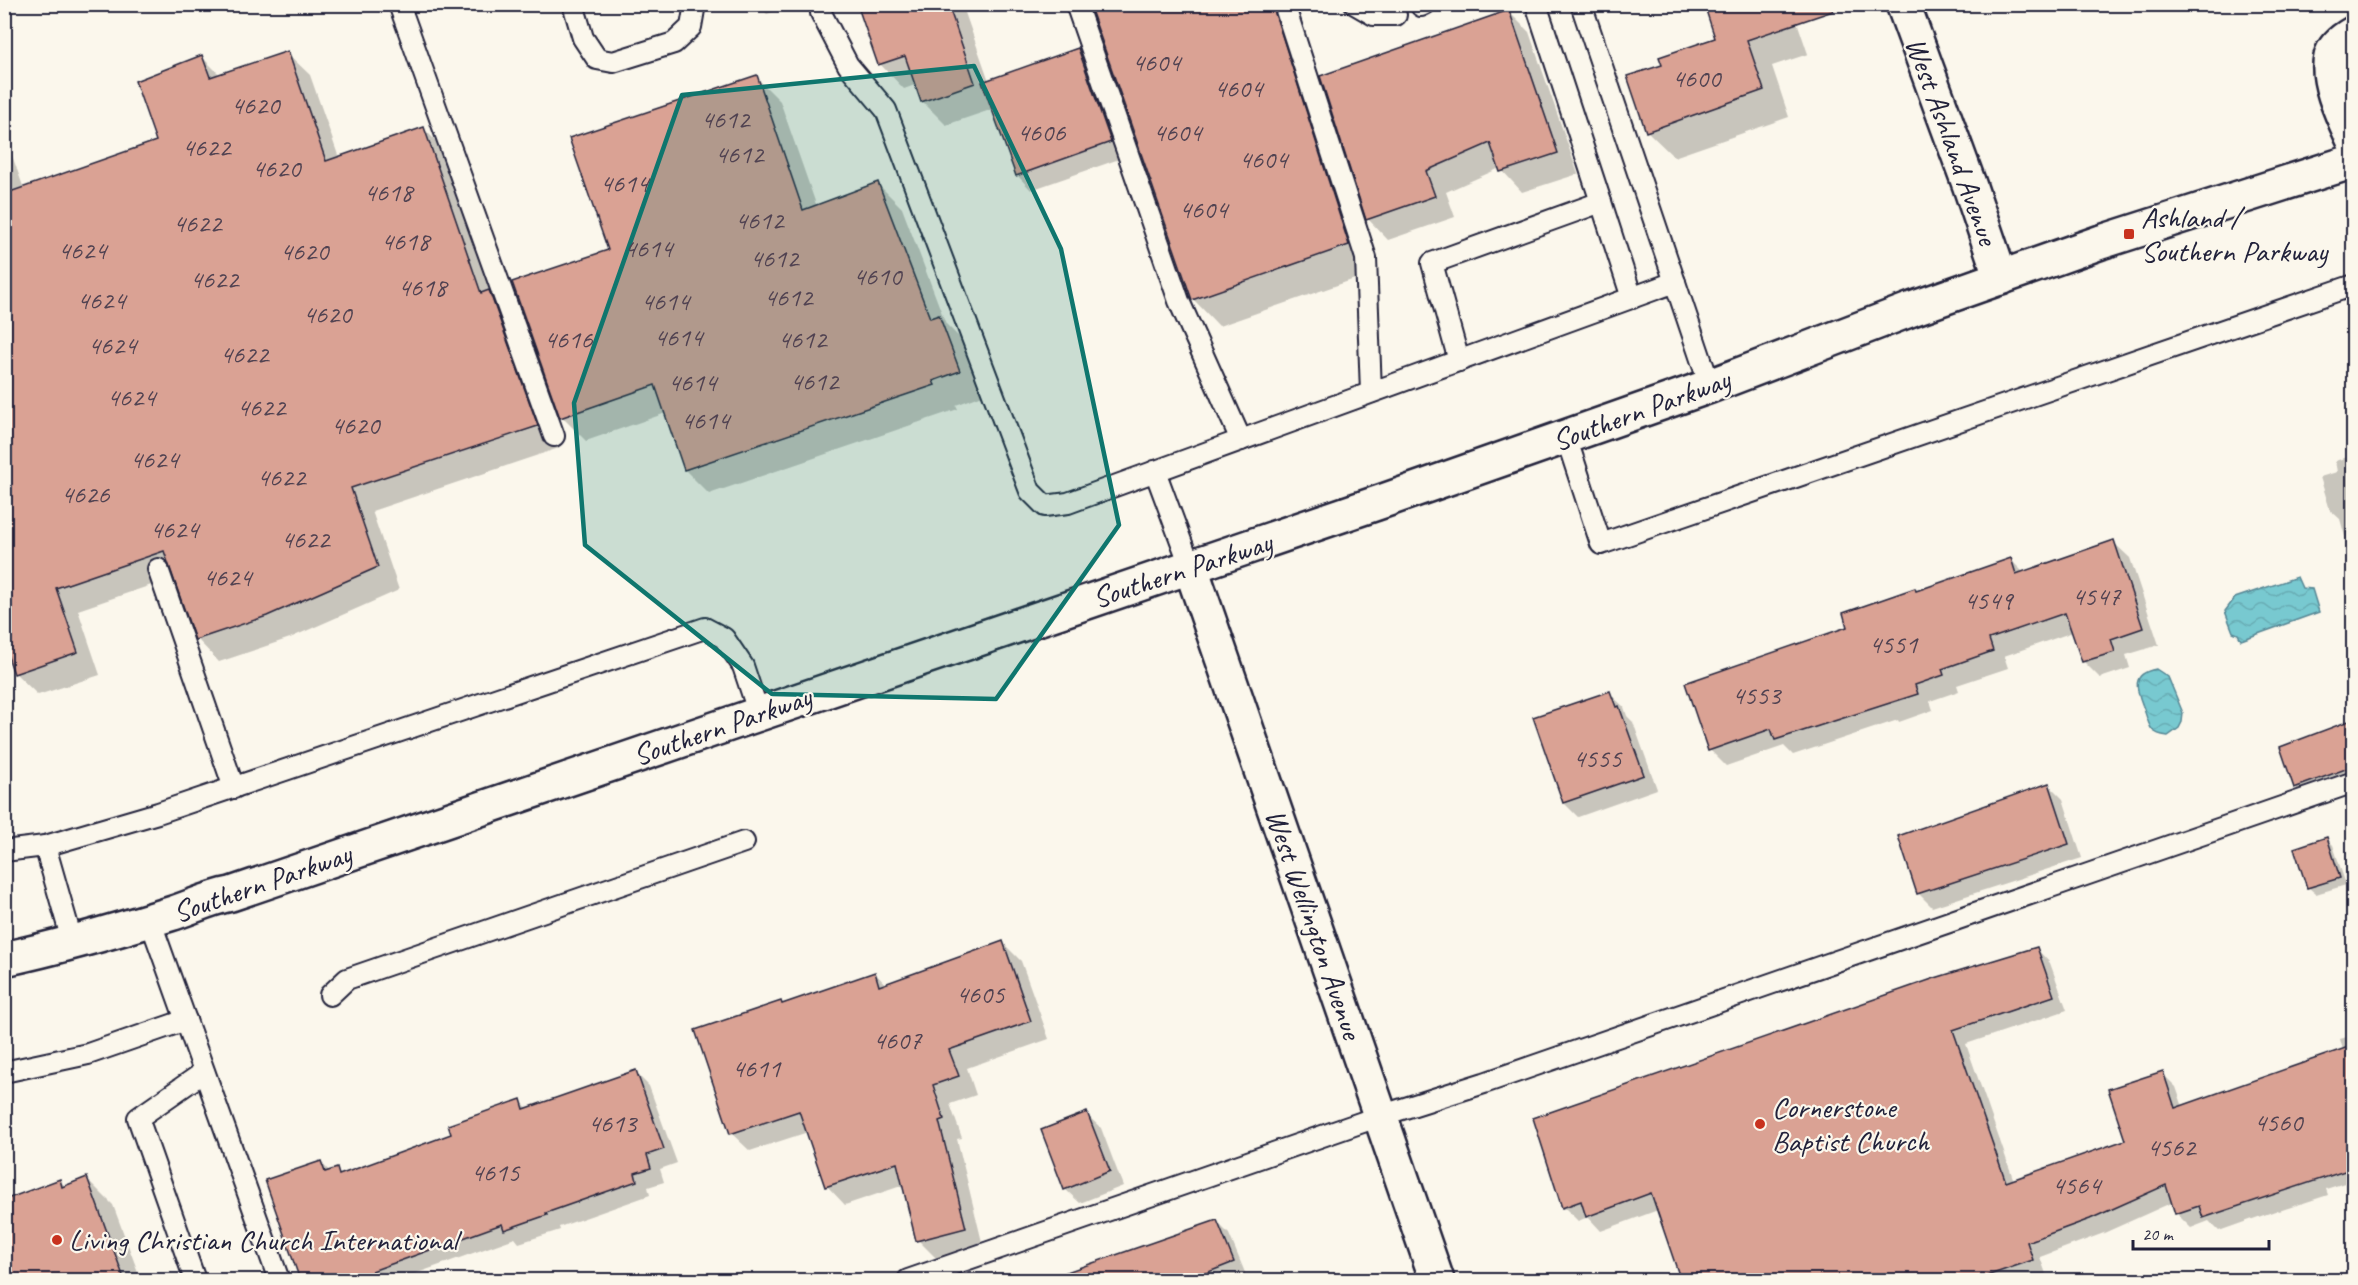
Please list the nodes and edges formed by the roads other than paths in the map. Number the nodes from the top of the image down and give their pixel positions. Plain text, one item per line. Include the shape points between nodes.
1 (399, 4) edge
2 (573, 4) edge
3 (695, 4) edge
4 (1076, 4) edge
5 (1284, 4) edge
6 (1354, 4) edge
7 (1536, 4) edge
8 (1581, 4) edge
9 (1903, 4) edge
10 (821, 13) dead end
11 (1396, 15) dead end
12 (2354, 33) edge
13 (2354, 141) edge
14 (2354, 161) edge
15 (1601, 202) junction
16 (2001, 278) junction
17 (1675, 282) junction
18 (2354, 285) edge
19 (1632, 298) junction
20 (1460, 361) junction
21 (1710, 386) junction
22 (1371, 392) junction
23 (554, 436) dead end
24 (1566, 437) junction
25 (1241, 440) junction
26 (1155, 471) junction
27 (1191, 568) junction
28 (159, 569) dead end
29 (759, 714) junction
30 (2354, 782) edge
31 (234, 788) junction
32 (744, 842) dead end
33 (45, 846) junction
34 (4, 851) edge
35 (150, 920) junction
36 (73, 944) junction
37 (4, 959) edge
38 (330, 995) dead end
39 (186, 1020) junction
40 (4, 1072) edge
41 (204, 1072) junction
42 (1380, 1116) junction
43 (195, 1281) edge
44 (279, 1281) edge
45 (908, 1281) edge
46 (1437, 1281) edge

1 - 23 lane
2 - 3 lane via 583,38 597,59 613,62 674,43 691,27
4 - 25 lane via 1179,301
5 - 22 lane via 1366,258
6 - 11 lane via 1374,15
7 - 15 lane
8 - 17 lane
9 - 16 main road, West Ashland Avenue
10 - 26 lane via 848,65 886,110 1030,491 1045,506 1068,502
12 - 13 main road via 2338,44 2331,56 2338,105
14 - 16 main road, Southern Parkway
15 - 19 lane
15 - 20 lane via 1432,263
16 - 21 main road, Southern Parkway
17 - 19 lane
17 - 21 lane
18 - 24 lane via 1601,544
19 - 20 lane
20 - 22 lane
21 - 24 main road, Southern Parkway
22 - 25 lane
24 - 27 main road, Southern Parkway
25 - 26 lane
26 - 27 lane
27 - 29 main road, Southern Parkway
27 - 42 main road, West Wellington Avenue
28 - 31 lane
29 - 31 lane via 743,666 724,638 705,628
29 - 35 main road, Southern Parkway
30 - 42 lane
31 - 33 lane
32 - 38 lane via 347,979
33 - 34 lane
33 - 36 lane
35 - 36 main road, Southern Parkway
35 - 39 lane
36 - 37 main road, Southern Parkway
39 - 40 lane via 88,1054
39 - 41 lane
41 - 43 lane via 138,1118
41 - 44 lane
42 - 45 lane
42 - 46 main road, West Wellington Avenue

